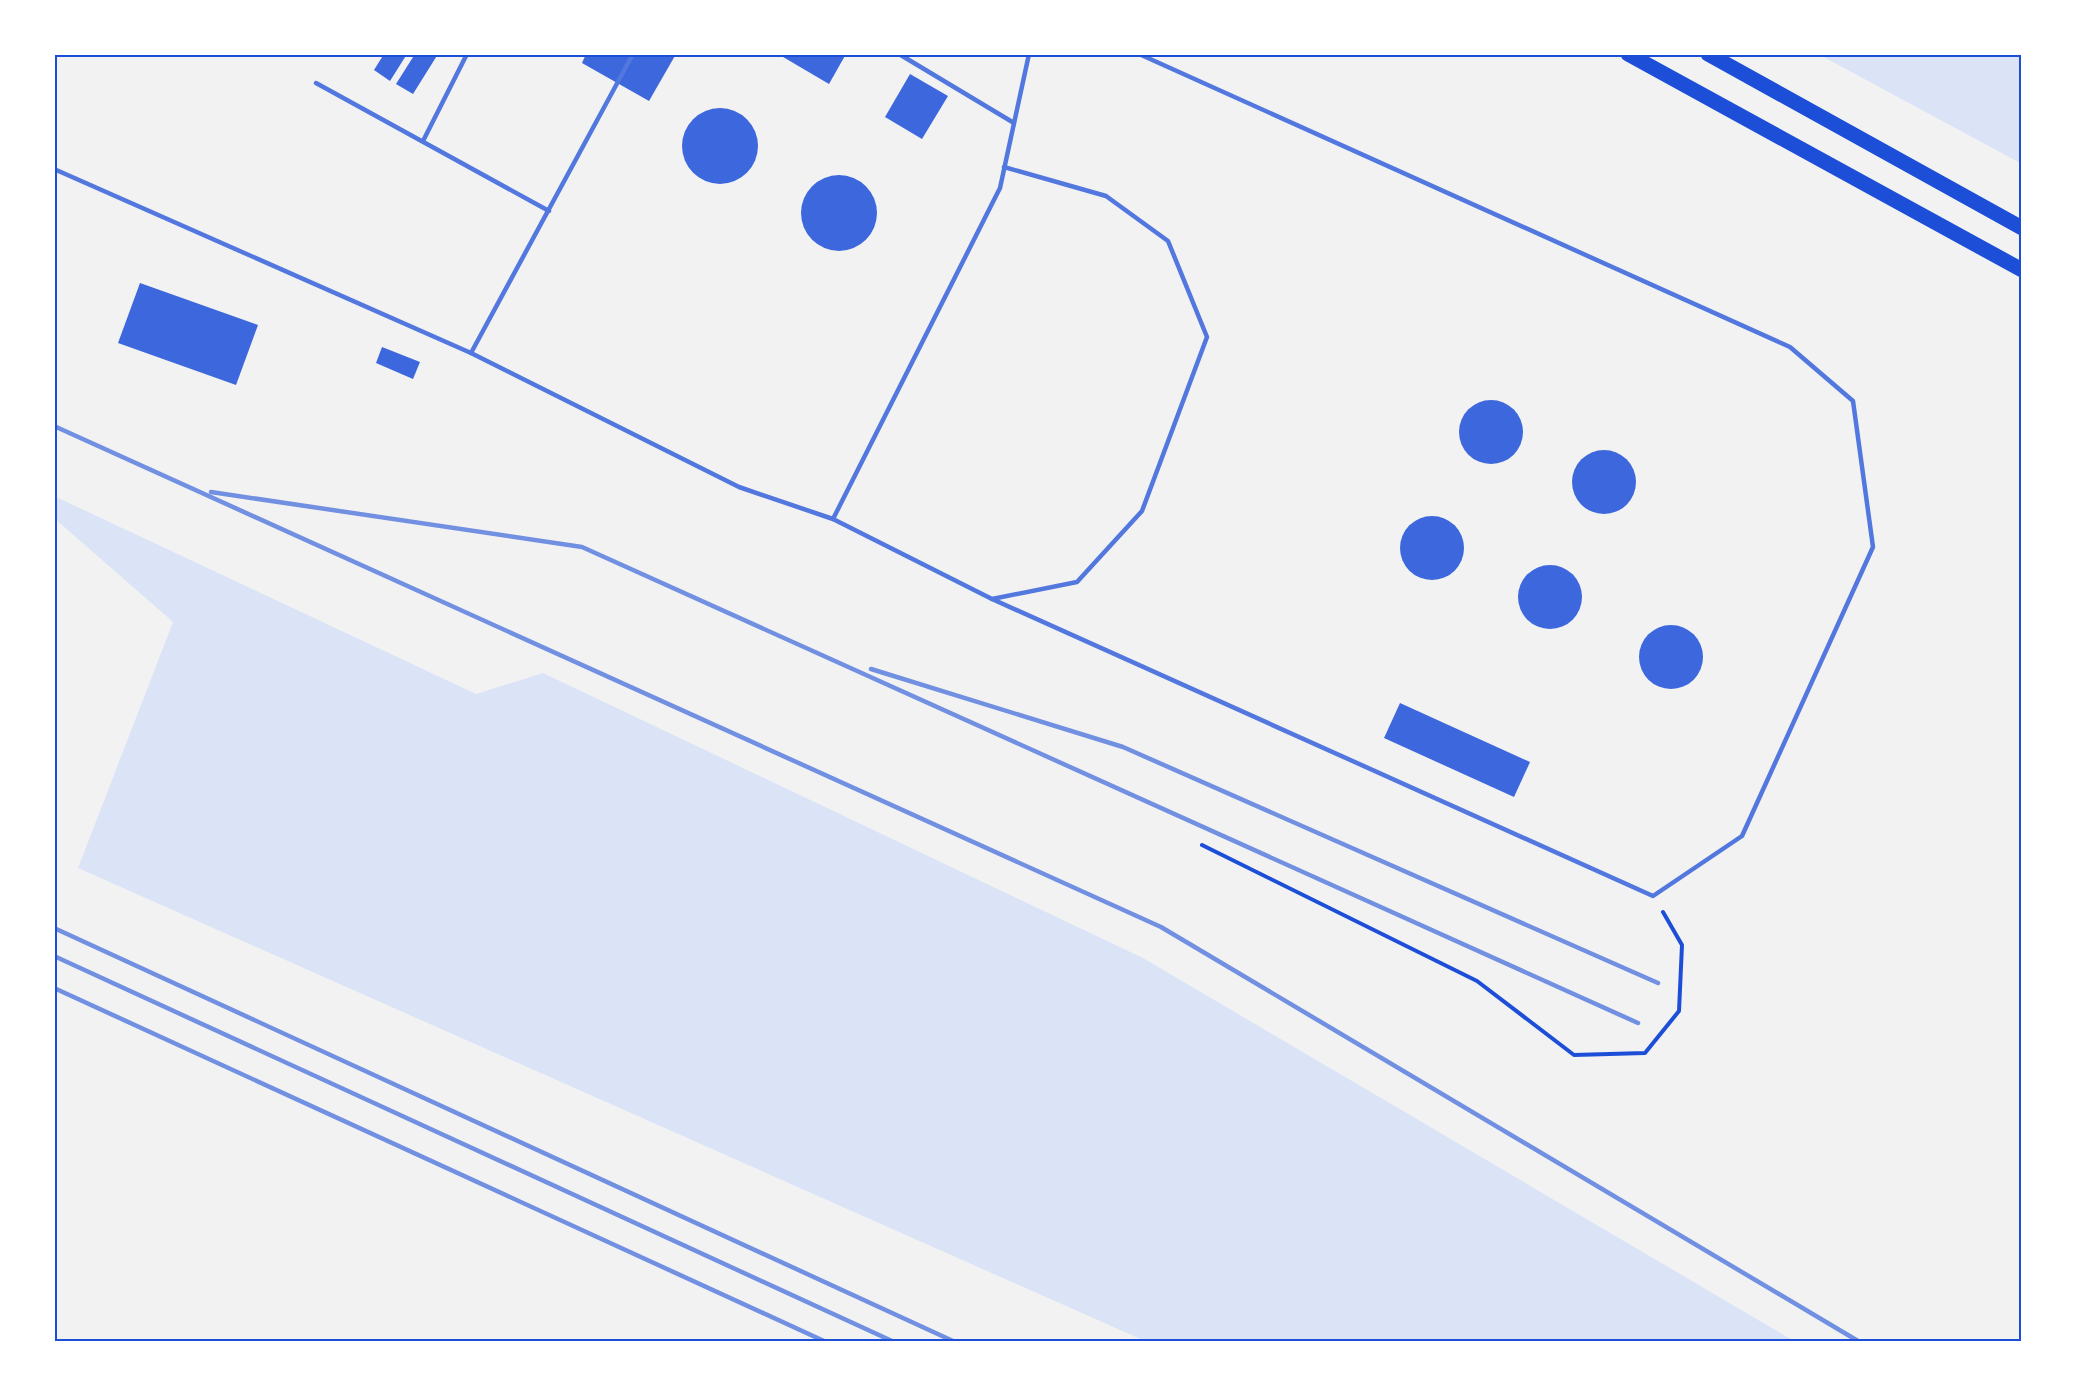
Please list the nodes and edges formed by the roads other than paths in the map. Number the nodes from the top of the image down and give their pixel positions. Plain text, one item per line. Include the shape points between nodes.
1 (467, 54) edge
2 (633, 54) edge
3 (899, 54) edge
4 (1029, 54) edge
5 (1139, 54) edge
6 (1628, 54) edge
7 (1708, 54) edge
8 (316, 83) dead end
9 (1014, 123) junction
10 (423, 141) junction
11 (1004, 167) junction
12 (54, 169) edge
13 (549, 211) junction
14 (2022, 228) edge
15 (2022, 270) edge
16 (471, 353) junction
17 (833, 519) junction
18 (992, 599) junction

1 - 10 lane
2 - 13 lane
3 - 9 lane
4 - 9 lane
5 - 18 lane via 1790,347 1853,401 1873,547 1742,836 1653,896
6 - 15 main road
7 - 14 main road
8 - 10 lane
9 - 11 lane
10 - 13 lane
11 - 17 lane via 1000,188
11 - 18 lane via 1106,196 1168,241 1207,337 1142,511 1077,582
12 - 16 lane
13 - 16 lane
16 - 17 lane via 739,487
17 - 18 lane

